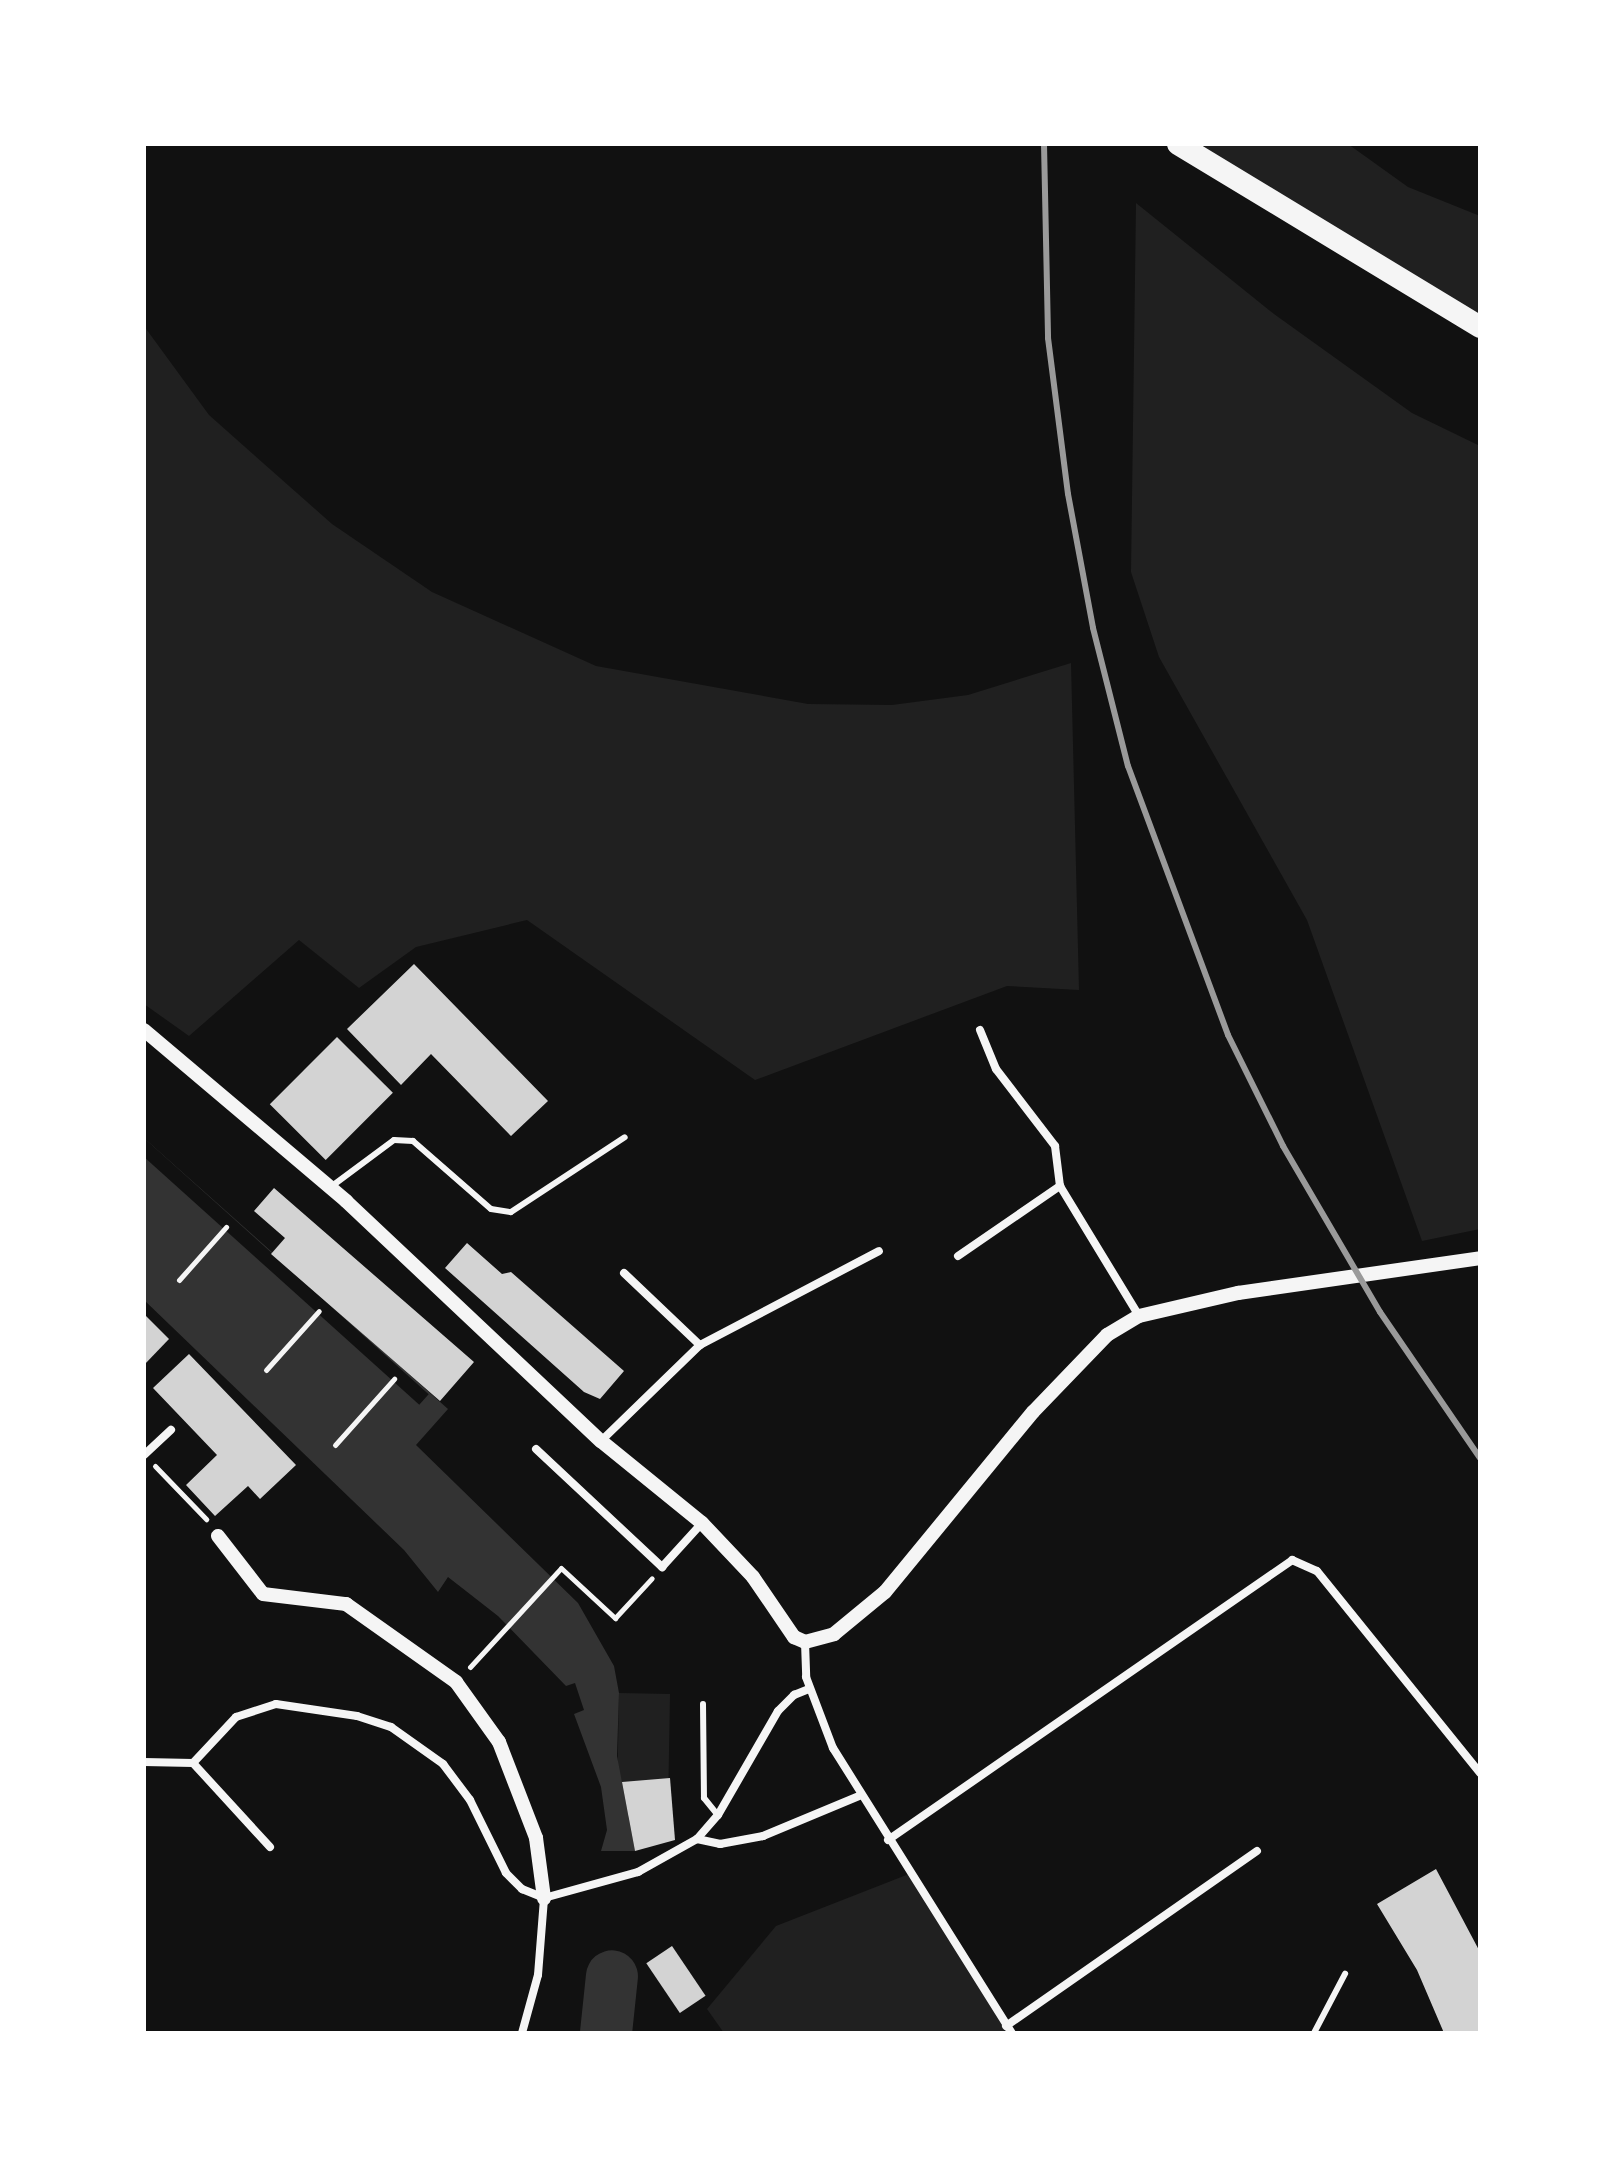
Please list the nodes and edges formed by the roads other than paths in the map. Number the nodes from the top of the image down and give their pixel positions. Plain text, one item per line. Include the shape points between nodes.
1 (1178, 144) edge
2 (1480, 327) edge
3 (144, 1030) edge
4 (980, 1030) dead end
5 (625, 1137) dead end
6 (1060, 1186) junction
7 (330, 1187) junction
8 (879, 1251) dead end
9 (958, 1256) dead end
10 (1480, 1258) edge
11 (624, 1273) dead end
12 (1139, 1316) junction
13 (700, 1345) junction
14 (171, 1430) dead end
15 (601, 1441) junction
16 (536, 1449) dead end
17 (144, 1455) edge
18 (702, 1523) junction
19 (218, 1536) road end
20 (805, 1642) junction
21 (809, 1689) junction
22 (703, 1704) dead end
23 (144, 1762) edge
24 (193, 1763) junction
25 (1480, 1773) edge
26 (859, 1796) junction
27 (718, 1815) junction
28 (697, 1839) junction
29 (888, 1840) junction
30 (270, 1847) dead end
31 (1257, 1851) dead end
32 (544, 1898) junction
33 (1345, 1974) dead end
34 (1009, 2029) edge
35 (522, 2033) edge
36 (1314, 2033) edge

1 - 2 highway
3 - 7 street
4 - 6 street via 996,1069 1055,1146
5 - 7 lane via 511,1212 491,1209 413,1141 394,1140
6 - 9 street
6 - 12 street
7 - 15 street
8 - 13 street
10 - 12 street via 1238,1293
11 - 13 street
12 - 20 street via 1107,1335 1033,1412 885,1592 834,1634
13 - 15 street
14 - 17 street
15 - 18 street
16 - 18 street via 662,1567
18 - 20 street via 753,1577 794,1637
19 - 32 street via 263,1594 346,1604 456,1682 499,1742 536,1838
20 - 21 street
21 - 26 street
21 - 27 street via 778,1711
22 - 27 lane via 704,1798
23 - 24 street
24 - 30 street
24 - 32 street via 236,1717 276,1704 345,1713 391,1727 443,1764 470,1800 506,1873 522,1889
25 - 29 street via 1317,1571 1292,1560
26 - 28 street via 763,1836 720,1844
26 - 29 street
27 - 28 street
28 - 32 street via 638,1872
29 - 34 street
31 - 34 street
32 - 35 street via 538,1975
33 - 36 lane

